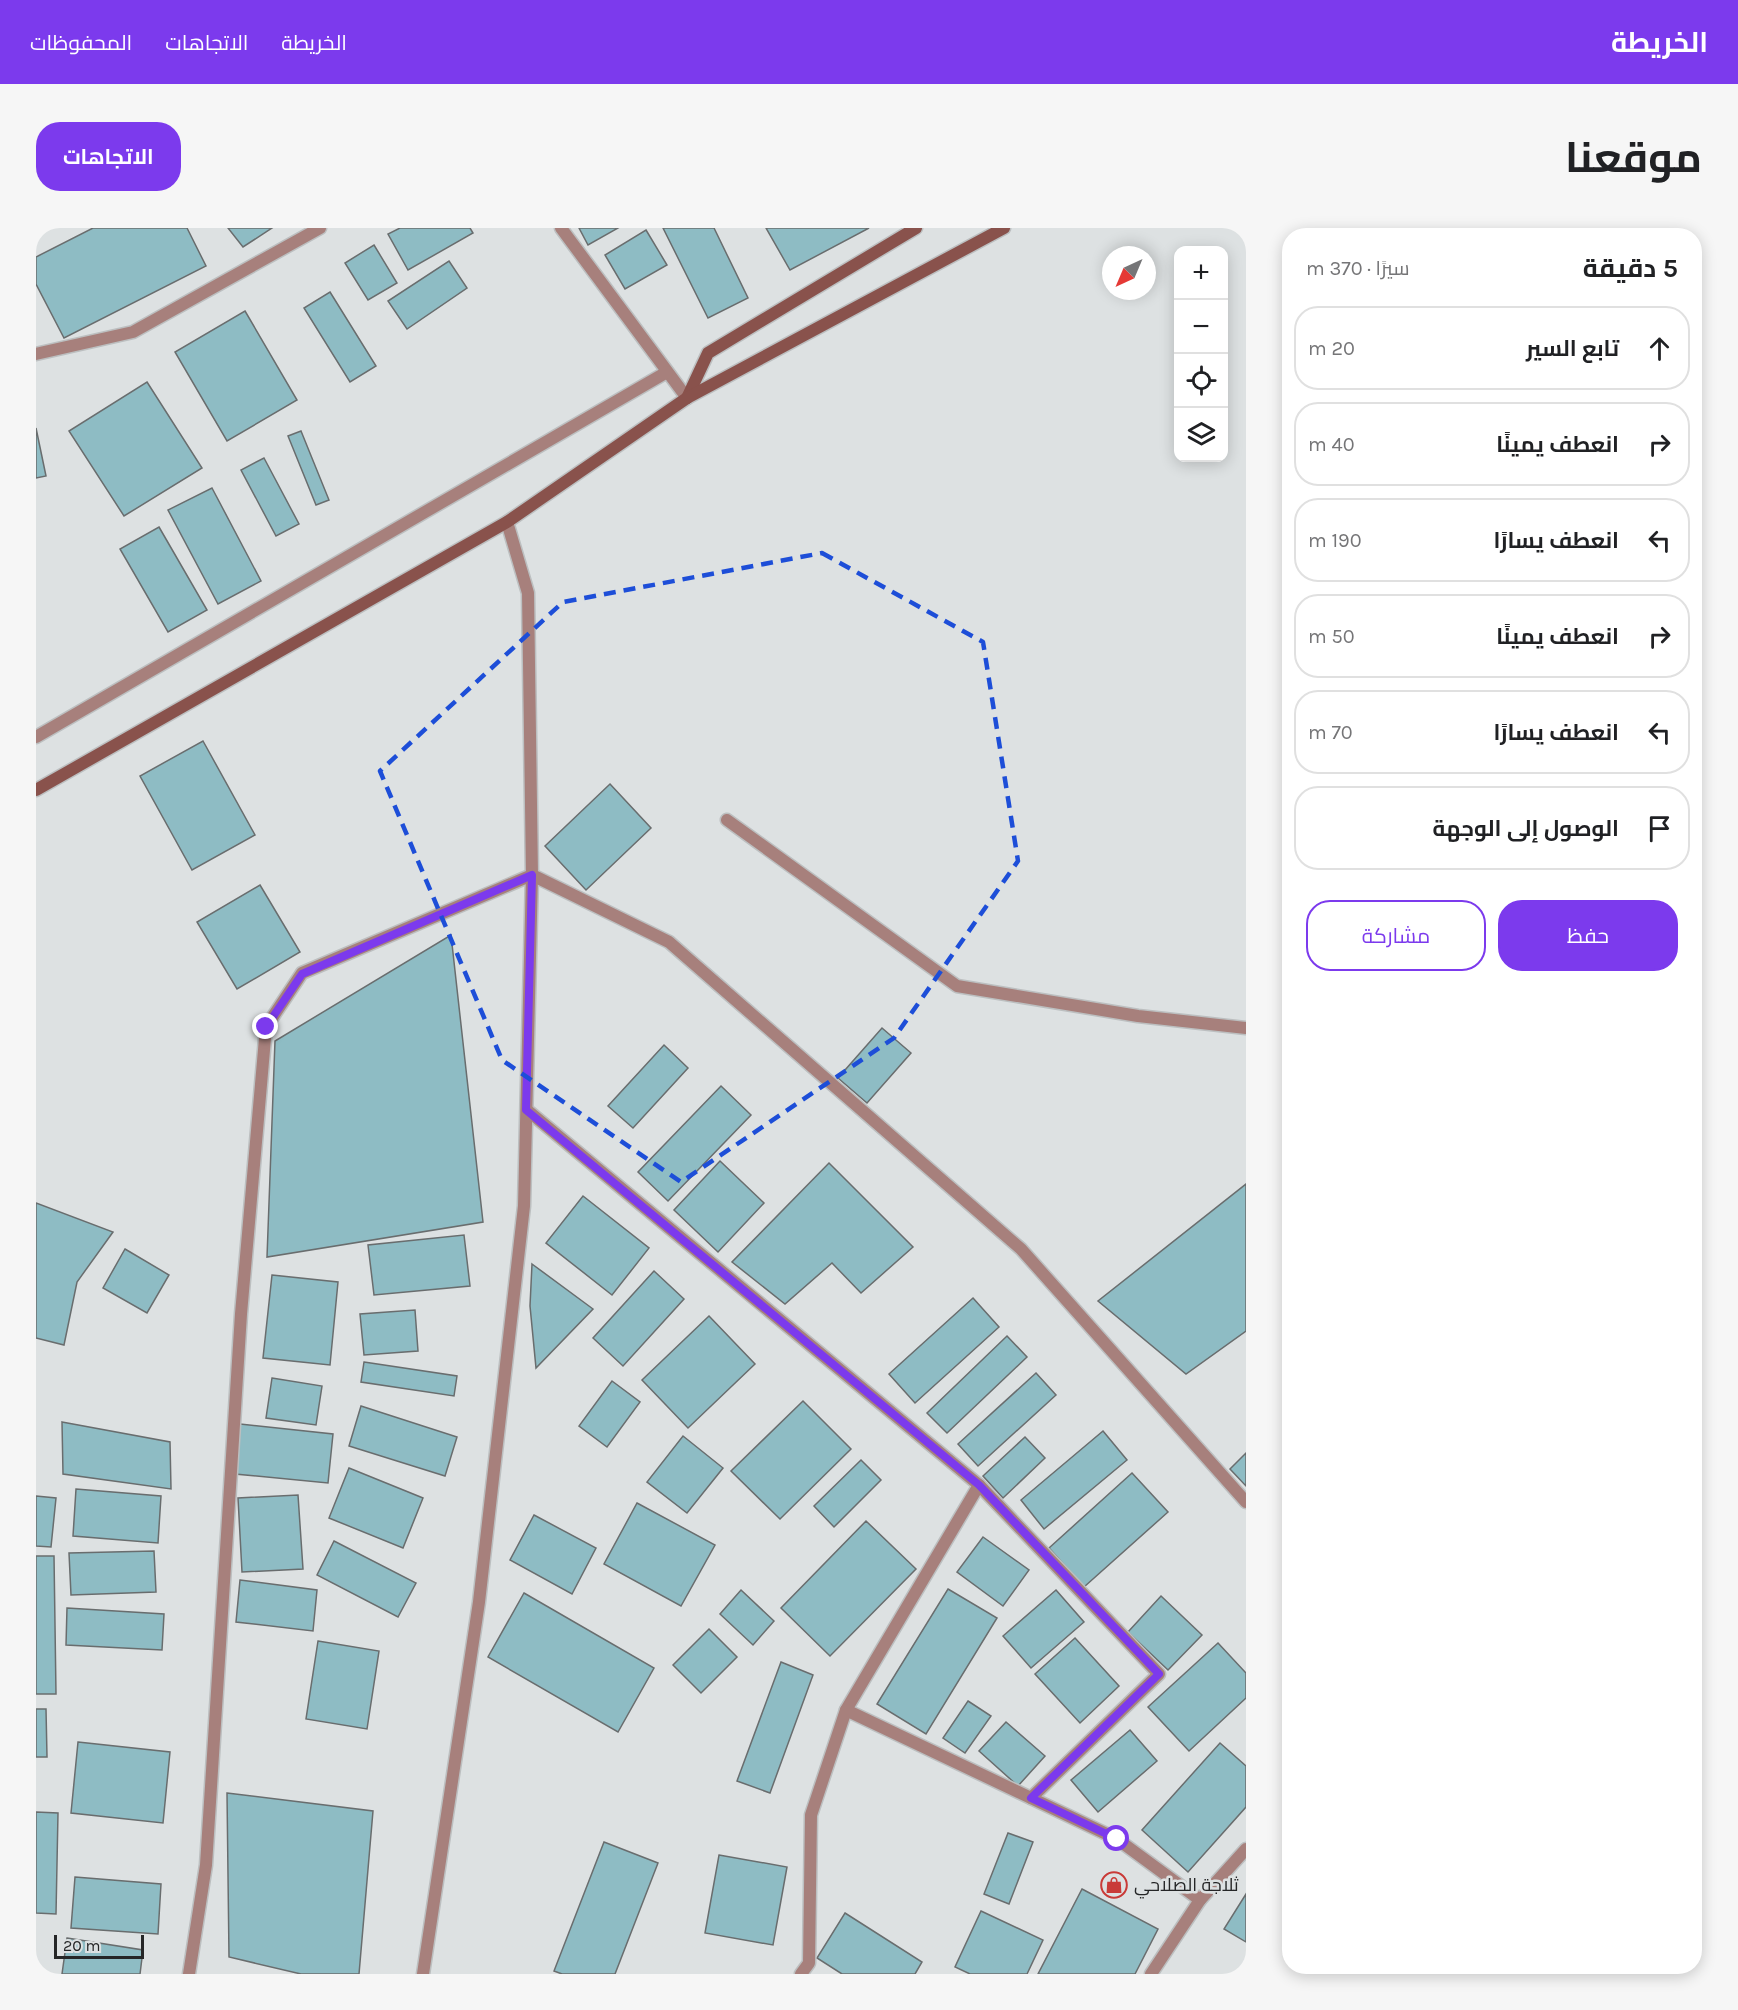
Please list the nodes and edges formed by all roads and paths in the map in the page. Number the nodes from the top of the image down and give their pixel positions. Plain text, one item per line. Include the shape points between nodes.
1 (320, 228) edge
2 (561, 228) edge
3 (916, 228) edge
4 (1004, 228) edge
5 (36, 354) edge
6 (667, 372) junction
7 (687, 398) junction
8 (507, 522) junction
9 (36, 737) edge
10 (36, 790) edge
11 (727, 820) dead end
12 (532, 875) junction
13 (1246, 1028) edge
14 (526, 1110) junction
15 (979, 1485) junction
16 (1246, 1502) edge
17 (846, 1710) junction
18 (1031, 1798) junction
19 (1246, 1849) edge
20 (1200, 1900) junction
21 (189, 1974) edge
22 (423, 1974) edge
23 (801, 1974) edge
24 (1151, 1974) edge

1 - 5 street via 133,332
2 - 6 street
3 - 7 street via 708,353
4 - 7 street
6 - 7 street
6 - 9 street
7 - 8 street
8 - 10 street
8 - 12 street via 528,593
11 - 13 street via 957,986 1138,1017
12 - 14 street
12 - 16 street via 669,942 1021,1249
12 - 21 street via 302,974 266,1027 241,1314 206,1865
14 - 15 street
14 - 22 street via 524,1206 479,1602
15 - 17 street
15 - 18 street via 1159,1674
17 - 18 street
17 - 23 street via 811,1815 809,1963
18 - 20 street via 1117,1839
19 - 20 street
20 - 24 street

